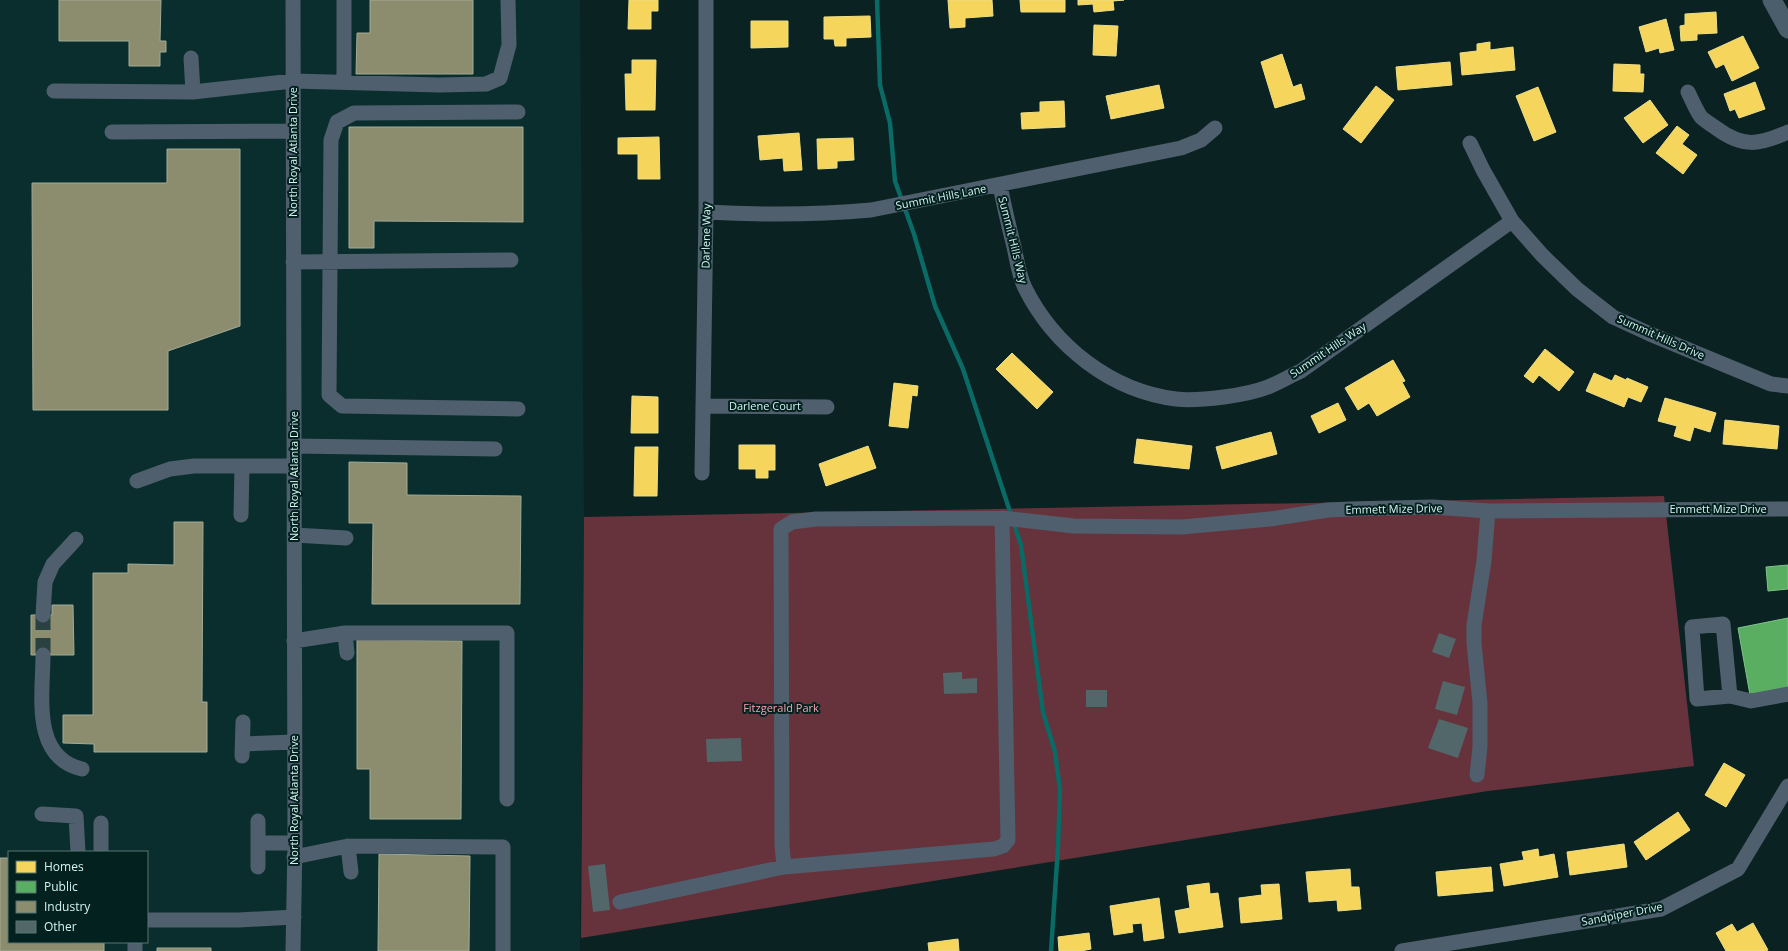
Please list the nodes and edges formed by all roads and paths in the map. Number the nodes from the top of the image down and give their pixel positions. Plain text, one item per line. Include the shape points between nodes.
1 (294, 0) edge
2 (344, 0) edge
3 (508, 0) edge
4 (706, 0) edge
5 (1772, 0) edge
6 (1788, 29) edge
7 (191, 58) dead end
8 (293, 81) junction
9 (344, 82) junction
10 (54, 91) dead end
11 (193, 92) junction
12 (1688, 92) dead end
13 (518, 112) dead end
14 (1215, 128) dead end
15 (293, 131) junction
16 (112, 132) dead end
17 (1788, 132) edge
18 (1470, 143) dead end
19 (1000, 185) junction
20 (706, 212) junction
21 (1512, 221) junction
22 (511, 260) dead end
23 (329, 261) junction
24 (293, 262) junction
25 (1788, 386) edge
26 (704, 406) junction
27 (827, 407) dead end
28 (518, 409) dead end
29 (294, 446) junction
30 (495, 449) dead end
31 (242, 466) junction
32 (294, 466) junction
33 (702, 472) dead end
34 (137, 482) dead end
35 (1788, 508) edge
36 (1488, 511) junction
37 (241, 515) dead end
38 (1002, 518) junction
39 (294, 535) junction
40 (346, 538) dead end
41 (76, 539) dead end
42 (43, 614) tunnel mouth
43 (345, 633) junction
44 (294, 641) junction
45 (347, 653) dead end
46 (43, 655) tunnel mouth
47 (1788, 694) edge
48 (1730, 696) junction
49 (243, 722) dead end
50 (294, 742) junction
51 (82, 769) dead end
52 (1477, 775) dead end
53 (1788, 786) edge
54 (507, 799) dead end
55 (42, 814) dead end
56 (258, 821) dead end
57 (101, 823) dead end
58 (259, 843) junction
59 (348, 846) junction
60 (295, 850) junction
61 (78, 851) edge
62 (101, 851) edge
63 (258, 867) dead end
64 (784, 867) junction
65 (351, 872) dead end
66 (620, 902) dead end
67 (294, 917) junction
68 (148, 920) edge
69 (293, 951) edge
70 (503, 951) edge
71 (1402, 951) edge

1 - 8 street, North Royal Atlanta Drive
2 - 9 street
3 - 9 street via 509,44 500,78 486,84
4 - 20 street, Darlene Way
5 - 6 main road
7 - 11 street
8 - 9 street
8 - 11 street
8 - 15 street, North Royal Atlanta Drive
10 - 11 street
12 - 17 street via 1702,117 1724,134 1741,142 1755,144
13 - 23 street via 354,113 337,122 331,140
14 - 19 street, Summit Hills Lane via 1201,140 1180,148
15 - 16 street
15 - 24 street, North Royal Atlanta Drive
18 - 21 street, Summit Hills Drive via 1482,170
19 - 20 street, Summit Hills Lane via 871,210 755,215
19 - 21 street, Summit Hills Way via 1016,260 1025,288 1064,343 1113,379 1145,392 1176,399 1236,395 1268,387 1301,370
20 - 26 street, Darlene Way
21 - 25 street, Summit Hills Drive via 1542,256 1613,316 1771,384
22 - 23 street
23 - 24 street
23 - 28 street via 329,395 342,406
24 - 29 street, North Royal Atlanta Drive
26 - 27 street, Darlene Court
26 - 33 street, Darlene Way
29 - 30 street
29 - 32 street, North Royal Atlanta Drive
31 - 32 street
31 - 34 street via 194,466 170,470
31 - 37 street
32 - 39 street, North Royal Atlanta Drive
35 - 36 street, Emmett Mize Drive
36 - 38 street, Emmett Mize Drive via 1433,507 1336,510 1182,527 1074,526
36 - 52 street via 1484,561 1474,626 1480,703
38 - 64 street via 1008,840 1003,846 994,849
38 - 64 street, Emmett Mize Drive via 816,519 792,522 782,529
39 - 40 street
39 - 44 street, North Royal Atlanta Drive
41 - 42 street via 53,564 45,582
43 - 44 street
43 - 45 street
43 - 54 street via 507,633
44 - 50 street, North Royal Atlanta Drive
46 - 51 street via 42,723 48,742 55,754 66,763
47 - 48 street via 1752,701
48 - 48 street via 1697,699 1692,626 1723,624
49 - 50 street via 242,750
50 - 60 street, North Royal Atlanta Drive
53 - 71 street, Sandpiper Drive via 1738,869 1661,909
55 - 61 street via 76,816
56 - 58 street
57 - 62 street
58 - 60 street
58 - 63 street
59 - 60 street
59 - 65 street
59 - 70 street via 503,847
60 - 67 street, North Royal Atlanta Drive
64 - 66 street
67 - 68 street
67 - 69 street, North Royal Atlanta Drive

